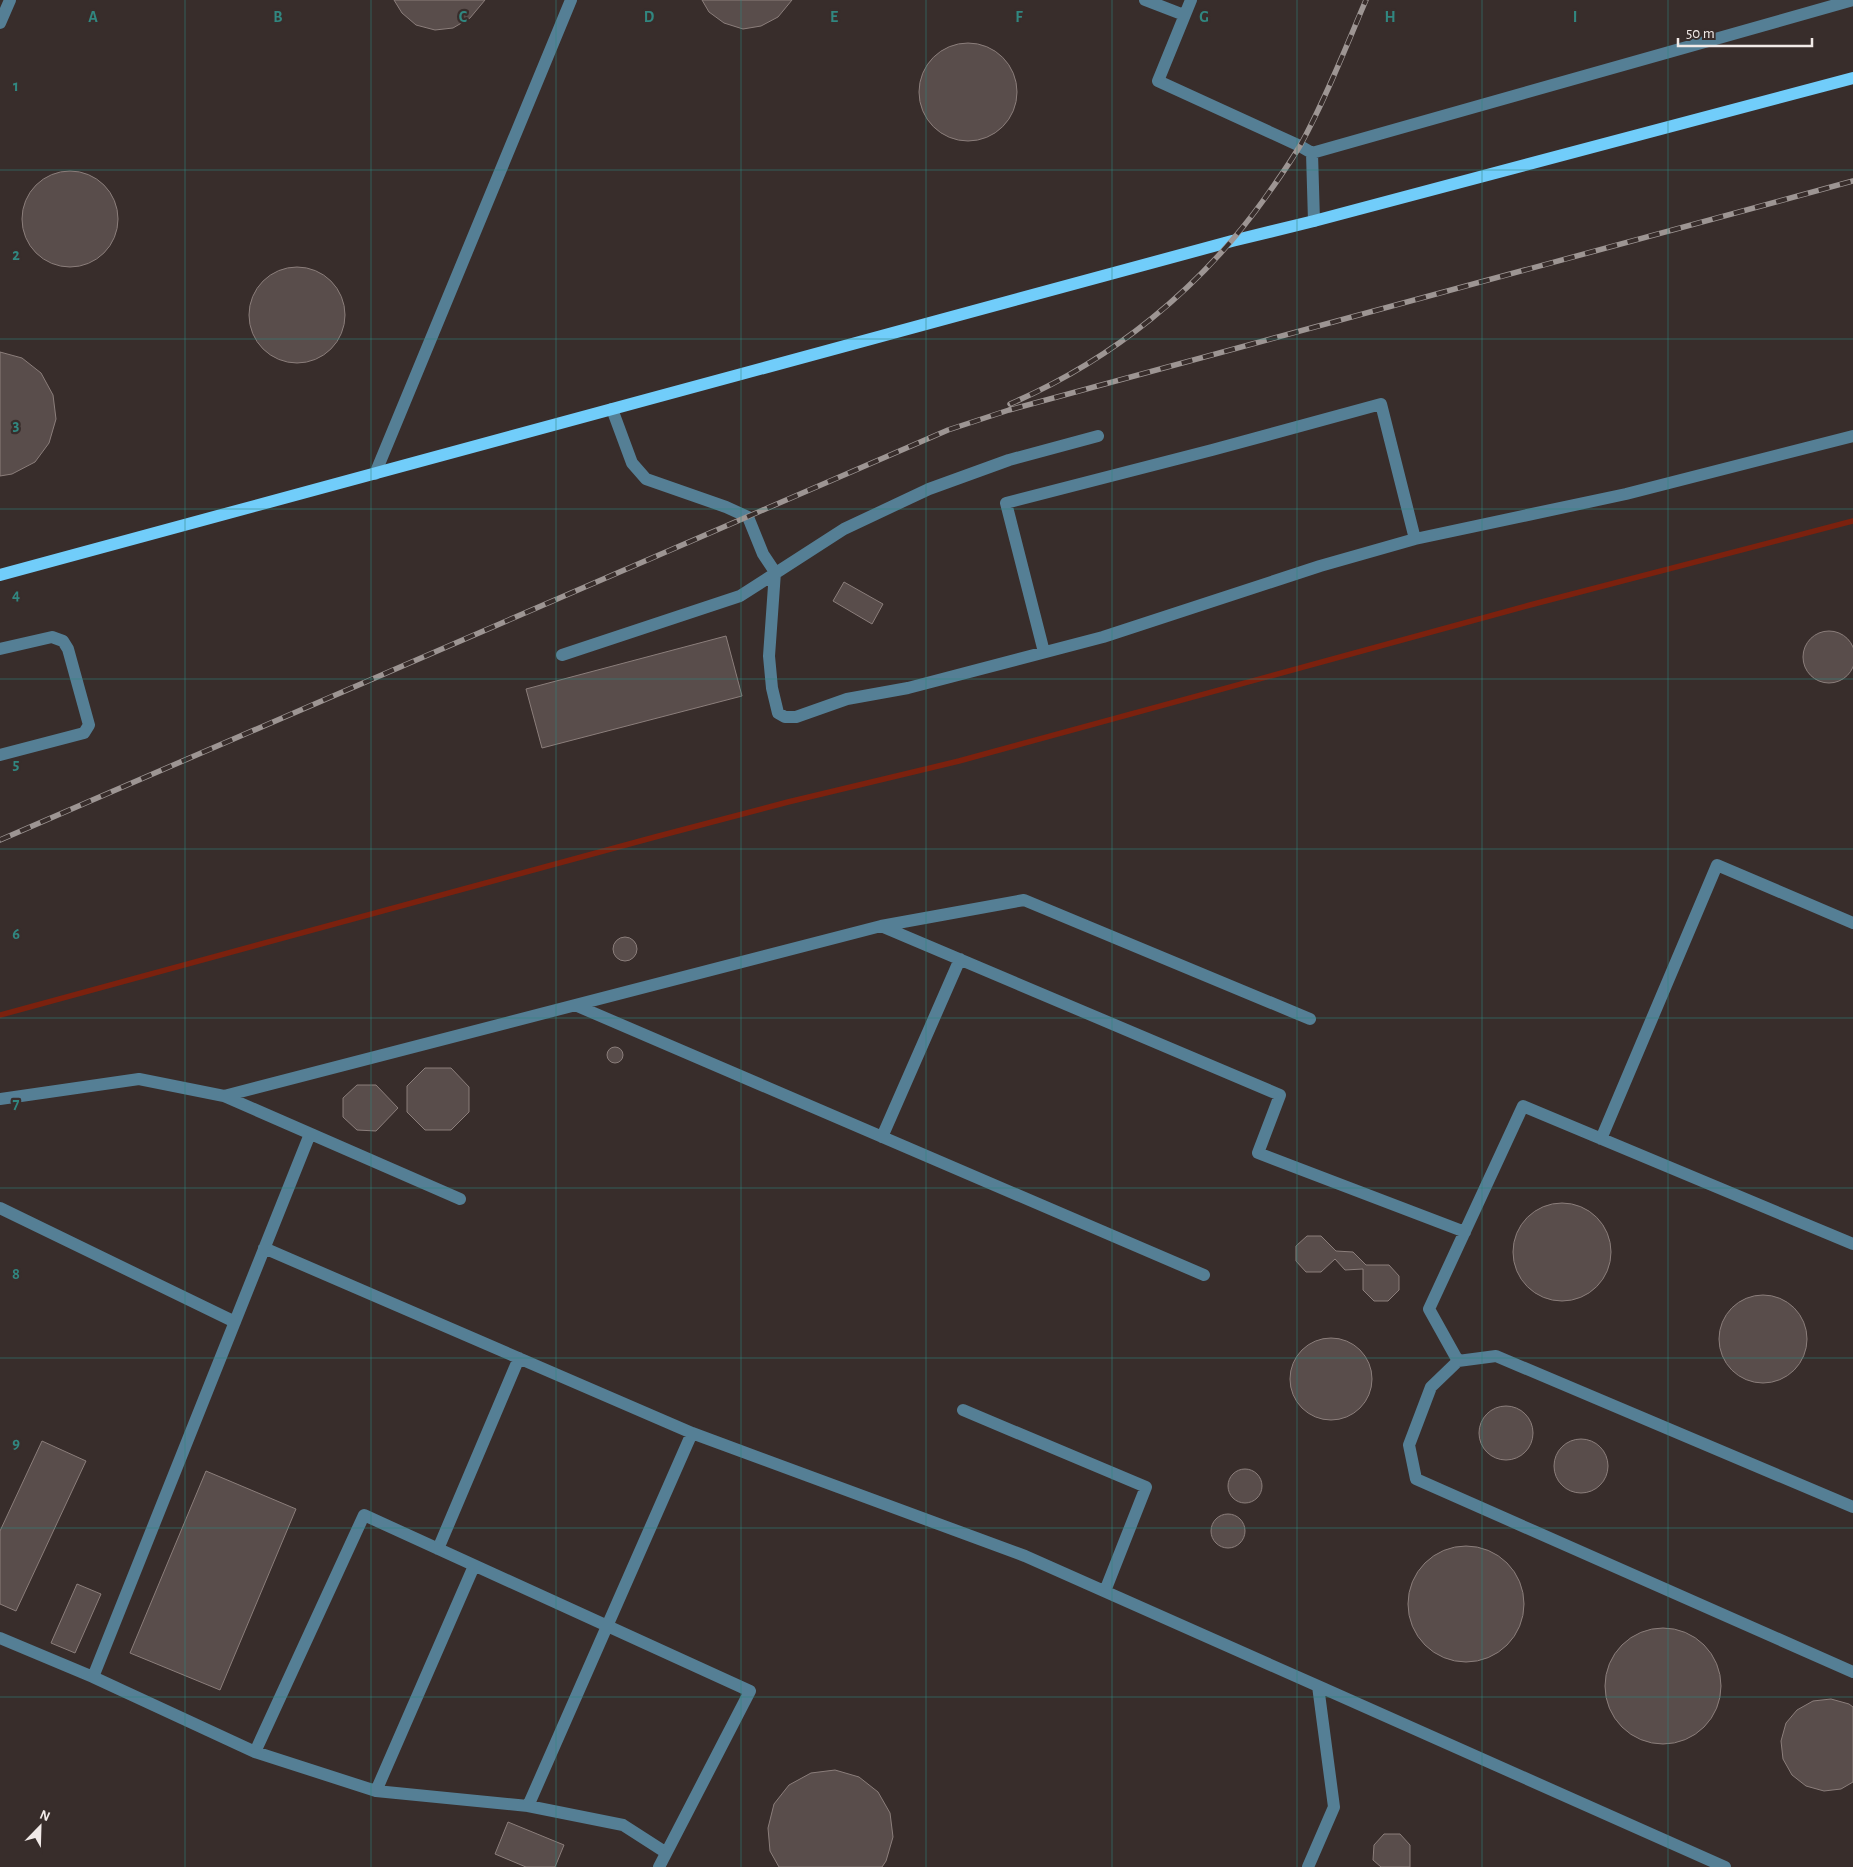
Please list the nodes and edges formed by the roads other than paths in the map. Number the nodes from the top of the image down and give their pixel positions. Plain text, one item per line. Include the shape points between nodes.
1 (10, 0) edge
2 (571, 0) edge
3 (1146, 0) edge
4 (1191, 0) edge
5 (1853, 0) edge
6 (1184, 14) junction
7 (0, 23) edge
8 (1853, 78) edge
9 (1312, 153) junction
10 (1314, 221) junction
11 (612, 409) junction
12 (1098, 436) dead end
13 (1853, 436) edge
14 (374, 474) junction
15 (1414, 539) junction
16 (775, 572) junction
17 (0, 575) edge
18 (0, 649) edge
19 (1044, 652) junction
20 (562, 655) dead end
21 (0, 755) edge
22 (1853, 923) edge
23 (880, 926) junction
24 (960, 960) junction
25 (575, 1005) junction
26 (1310, 1019) dead end
27 (224, 1096) junction
28 (0, 1099) edge
29 (310, 1134) junction
30 (882, 1137) junction
31 (1601, 1139) junction
32 (460, 1199) dead end
33 (0, 1208) edge
34 (1465, 1232) junction
35 (1853, 1244) edge
36 (264, 1248) junction
37 (1204, 1275) dead end
38 (235, 1322) junction
39 (519, 1358) junction
40 (1458, 1362) junction
41 (964, 1410) dead end
42 (692, 1433) junction
43 (1853, 1507) edge
44 (438, 1549) junction
45 (474, 1566) junction
46 (1105, 1591) junction
47 (607, 1626) junction
48 (0, 1638) edge
49 (1853, 1672) edge
50 (93, 1677) junction
51 (1318, 1686) junction
52 (255, 1752) junction
53 (376, 1791) junction
54 (528, 1806) junction
55 (665, 1852) junction
56 (659, 1867) edge
57 (1308, 1867) edge
58 (1725, 1867) edge

1 - 7 street
2 - 14 street
3 - 6 street
4 - 6 street
5 - 9 street
6 - 9 street via 1158,81
8 - 10 main road
9 - 10 street
10 - 11 main road
11 - 14 main road
11 - 16 street via 632,463 646,479 748,517 763,554
12 - 16 street via 1008,460 929,489 844,529
13 - 15 street via 1626,494
14 - 17 main road
15 - 19 street via 1103,637
15 - 19 street via 1381,404 1006,504
16 - 19 street via 769,656 778,713 785,717 796,717 846,700 908,688
16 - 20 street via 740,596
18 - 21 street via 52,637 63,641 89,725 84,733
22 - 31 street via 1717,865
23 - 24 street
23 - 25 street
23 - 26 street via 1024,900
24 - 30 street
24 - 34 street via 1280,1095 1258,1153
25 - 27 street
25 - 30 street
27 - 28 street via 139,1079
27 - 29 street
29 - 32 street
29 - 36 street
30 - 37 street
31 - 34 street via 1523,1106
31 - 35 street
33 - 38 street
34 - 40 street via 1429,1309
36 - 38 street
36 - 39 street
38 - 50 street
39 - 42 street
39 - 44 street
40 - 43 street via 1496,1356
40 - 49 street via 1431,1387 1409,1445 1416,1479
41 - 46 street via 1146,1487
42 - 46 street via 1025,1556
42 - 47 street
44 - 45 street
44 - 52 street via 364,1515
45 - 47 street
45 - 53 street
46 - 51 street
47 - 54 street
47 - 55 street via 750,1691
48 - 50 street
50 - 52 street
51 - 57 street via 1334,1807
51 - 58 street
52 - 53 street
53 - 54 street
54 - 55 street via 623,1825
55 - 56 street

